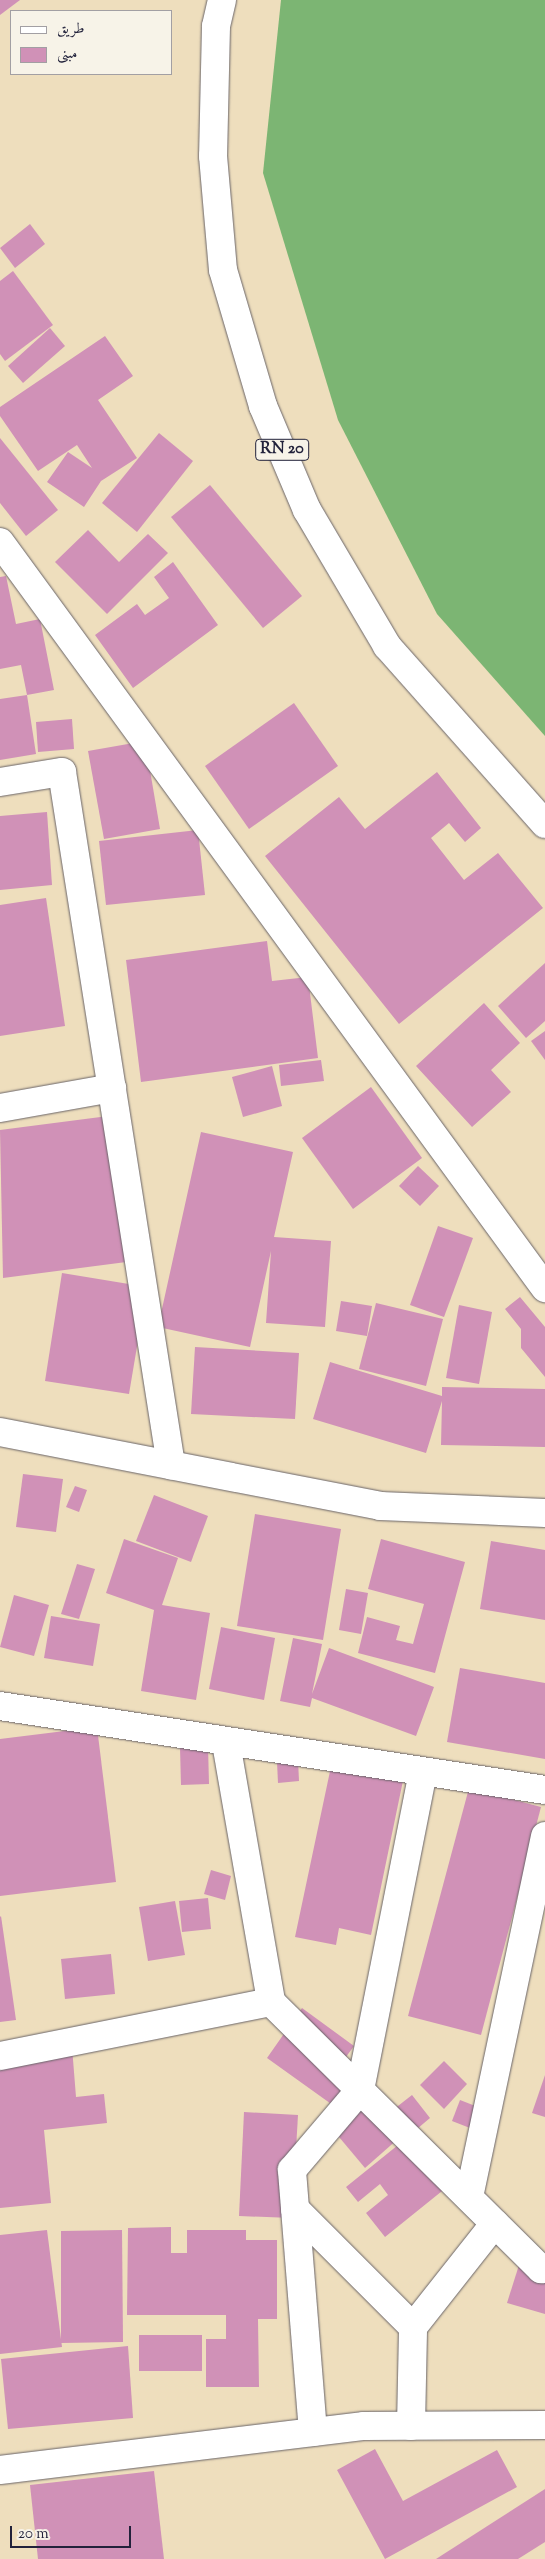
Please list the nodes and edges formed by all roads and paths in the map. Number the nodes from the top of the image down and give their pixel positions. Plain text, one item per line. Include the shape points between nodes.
1 (222, 0) edge
2 (0, 542) edge
3 (0, 782) edge
4 (545, 824) edge
5 (112, 1088) junction
6 (0, 1108) edge
7 (545, 1288) edge
8 (0, 1432) edge
9 (172, 1465) junction
10 (545, 1513) edge
11 (0, 1706) edge
12 (226, 1743) junction
13 (423, 1772) junction
14 (545, 1790) edge
15 (545, 1836) edge
16 (271, 2002) junction
17 (0, 2056) edge
18 (360, 2090) junction
19 (469, 2198) junction
20 (295, 2209) junction
21 (495, 2223) junction
22 (545, 2269) edge
23 (413, 2326) junction
24 (545, 2425) edge
25 (411, 2426) junction
26 (313, 2432) junction
27 (0, 2470) edge

1 - 4 street, RN 20 via 216,26 213,156 223,270 263,406 307,510 387,646
2 - 7 street
3 - 5 street via 62,772
5 - 6 street
5 - 9 street
8 - 9 street
9 - 10 street via 380,1506
11 - 12 street
12 - 13 street
12 - 16 street
13 - 14 street
13 - 18 street
15 - 19 street
16 - 17 street
16 - 18 street
18 - 19 street
18 - 20 street via 292,2170
19 - 21 street
20 - 23 street
20 - 26 street
21 - 22 street via 541,2269
21 - 23 street
23 - 25 street
24 - 25 street
25 - 26 street via 364,2426
26 - 27 street

